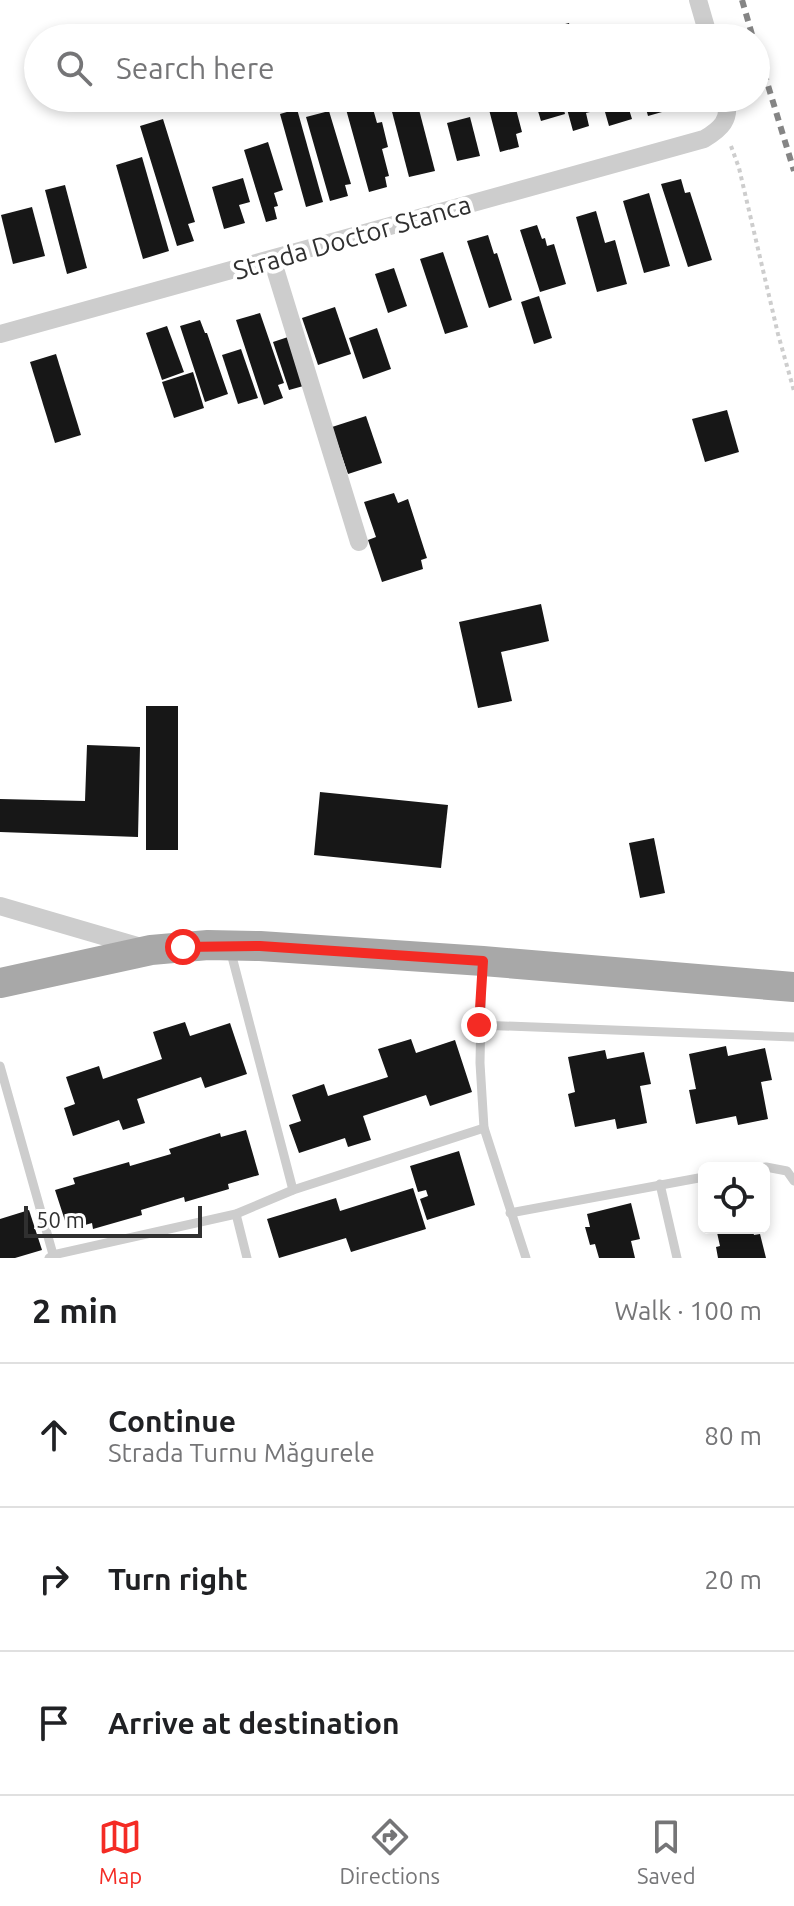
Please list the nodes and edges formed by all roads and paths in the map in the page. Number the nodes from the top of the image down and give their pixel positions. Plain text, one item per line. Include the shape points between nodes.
1 (698, 0) edge
2 (705, 24) edge
3 (728, 112) edge
4 (721, 129) junction
5 (272, 259) junction
6 (0, 334) edge
7 (794, 391) edge
8 (359, 542) dead end
9 (0, 906) edge
10 (229, 945) junction
11 (151, 950) junction
12 (483, 961) junction
13 (0, 983) edge
14 (794, 987) edge
15 (479, 1025) junction
16 (794, 1037) edge
17 (0, 1066) edge
18 (484, 1128) junction
19 (770, 1169) edge
20 (698, 1178) edge
21 (794, 1181) edge
22 (660, 1184) junction
23 (293, 1190) junction
24 (510, 1213) junction
25 (236, 1214) junction
26 (52, 1257) edge
27 (247, 1258) edge
28 (526, 1258) edge
29 (677, 1258) edge

1 - 2 street
3 - 4 street
4 - 5 street, Strada Doctor Stanca via 704,139
4 - 7 path via 739,168
5 - 6 street, Strada Doctor Stanca
5 - 8 street
9 - 11 street
10 - 11 main road
10 - 12 main road
10 - 23 lane
11 - 13 main road
12 - 14 main road
12 - 15 lane
15 - 16 lane
15 - 18 lane
17 - 26 lane
18 - 23 lane
18 - 24 lane
19 - 21 lane via 787,1171
20 - 22 lane
22 - 24 lane
22 - 29 lane
23 - 25 lane
24 - 28 lane
25 - 26 lane
25 - 27 lane

